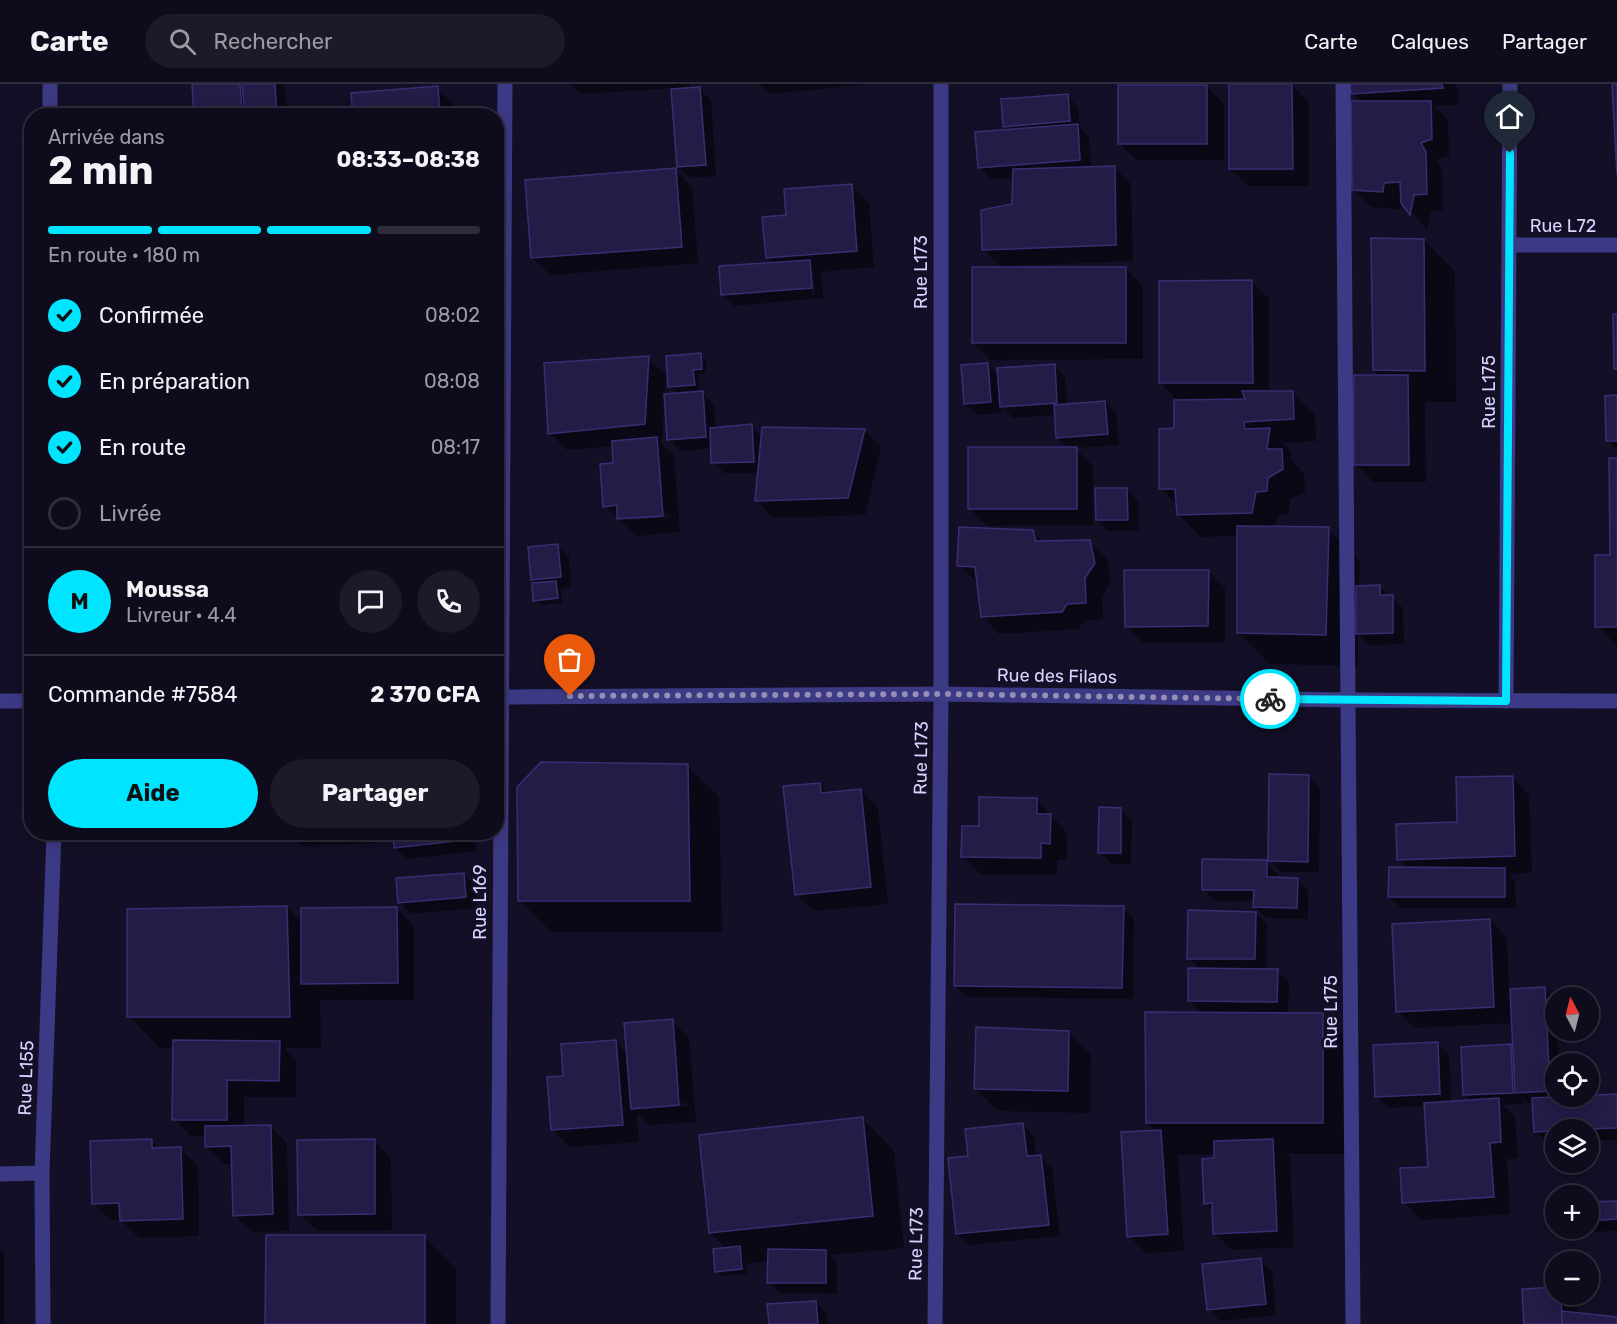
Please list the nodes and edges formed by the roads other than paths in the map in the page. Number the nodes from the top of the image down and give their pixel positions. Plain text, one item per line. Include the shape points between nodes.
1 (50, 84) edge
2 (505, 84) edge
3 (941, 84) edge
4 (1343, 84) edge
5 (1510, 84) edge
6 (50, 108) edge
7 (504, 186) edge
8 (1617, 245) edge
9 (1510, 246) junction
10 (941, 694) junction
11 (504, 697) edge
12 (1349, 700) junction
13 (0, 701) edge
14 (24, 701) edge
15 (1506, 701) junction
16 (1617, 701) edge
17 (54, 840) edge
18 (499, 840) edge
19 (42, 1173) junction
20 (0, 1174) edge
21 (43, 1324) edge
22 (498, 1324) edge
23 (935, 1324) edge
24 (1353, 1324) edge

1 - 6 street
2 - 7 street, Rue L169
3 - 10 street, Rue L173
4 - 12 street, Rue L175
5 - 9 street, Rue L175
8 - 9 street, Rue L72
9 - 15 street, Rue L175
10 - 11 street, Rue des Filaos
10 - 12 street, Rue des Filaos
10 - 23 street, Rue L173
12 - 15 street, Rue des Filaos
12 - 24 street, Rue L175
13 - 14 street
15 - 16 street, Rue des Filaos
17 - 19 street, Rue L155
18 - 22 street, Rue L169
19 - 20 street
19 - 21 street, Rue L155

